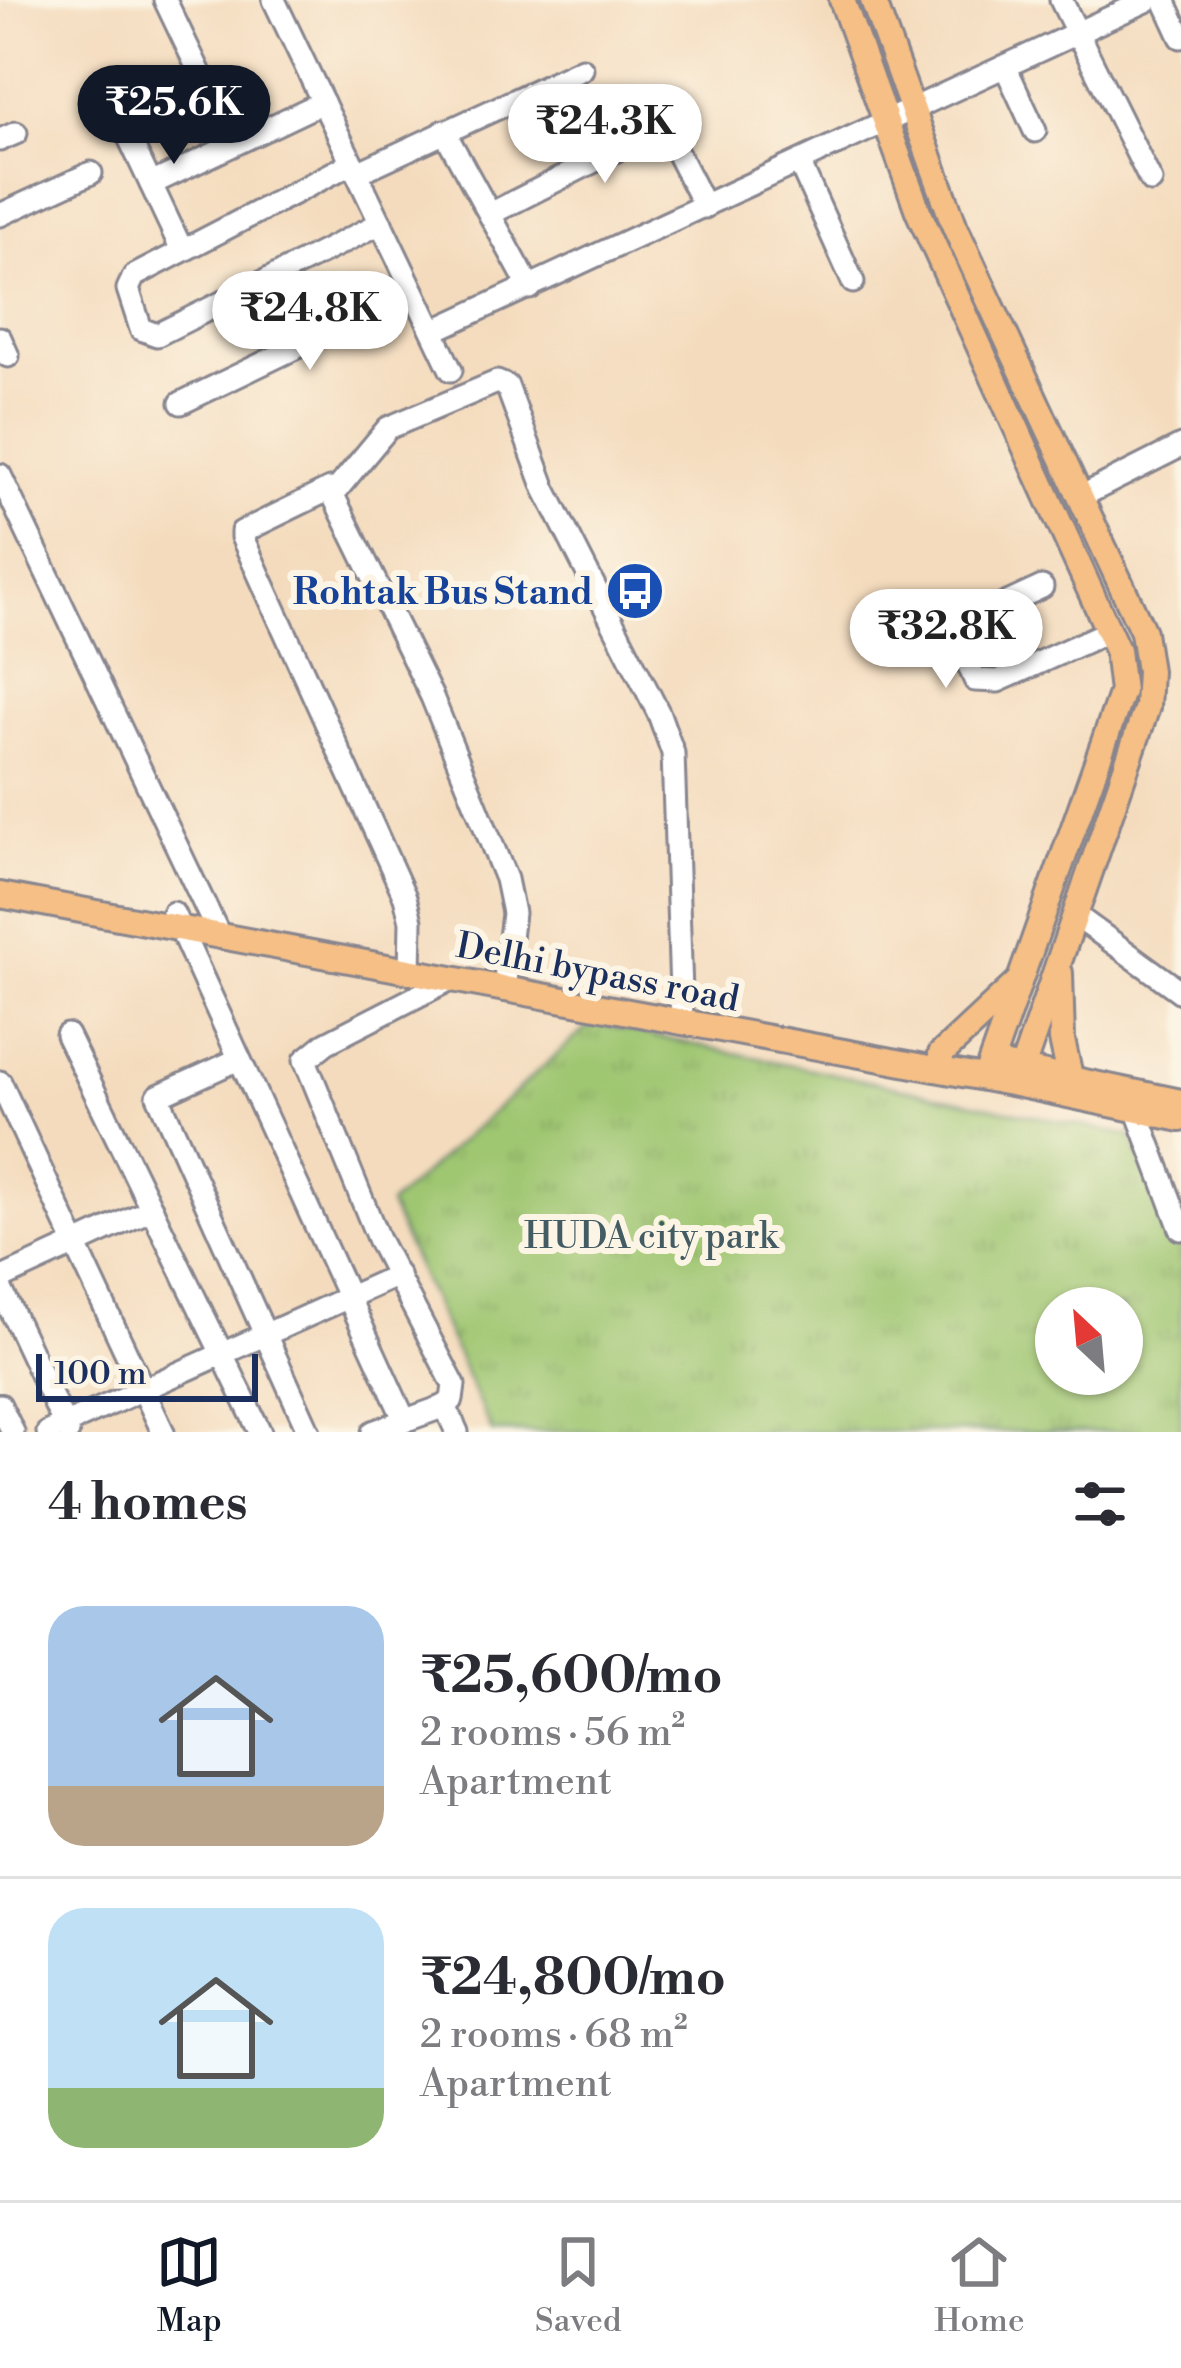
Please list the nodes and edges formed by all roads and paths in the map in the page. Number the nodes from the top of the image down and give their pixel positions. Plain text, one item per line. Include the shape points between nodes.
1 (165, 0) edge
2 (274, 0) edge
3 (842, 0) edge
4 (873, 0) edge
5 (1061, 0) edge
6 (1148, 0) edge
7 (1164, 0) edge
8 (1076, 33) junction
9 (1181, 38) edge
10 (1005, 66) junction
11 (583, 69) dead end
12 (323, 102) junction
13 (115, 108) dead end
14 (913, 109) junction
15 (886, 122) junction
16 (444, 131) junction
17 (1035, 131) dead end
18 (234, 144) junction
19 (799, 163) junction
20 (355, 168) junction
21 (92, 172) dead end
22 (1151, 181) dead end
23 (151, 184) junction
24 (705, 207) junction
25 (0, 214) edge
26 (490, 214) junction
27 (381, 223) junction
28 (182, 250) junction
29 (854, 282) dead end
30 (530, 288) junction
31 (413, 291) junction
32 (433, 331) junction
33 (451, 370) dead end
34 (181, 403) dead end
35 (1181, 446) edge
36 (0, 475) edge
37 (334, 493) junction
38 (1082, 496) junction
39 (1042, 586) dead end
40 (1108, 632) junction
41 (0, 879) edge
42 (0, 895) edge
43 (1075, 914) junction
44 (177, 921) junction
45 (217, 929) junction
46 (1060, 959) junction
47 (412, 965) junction
48 (1022, 978) junction
49 (449, 980) junction
50 (506, 982) junction
51 (1181, 992) edge
52 (681, 1015) junction
53 (68, 1035) dead end
54 (941, 1054) junction
55 (239, 1059) junction
56 (988, 1070) junction
57 (1019, 1076) junction
58 (1070, 1076) junction
59 (0, 1082) edge
60 (1178, 1102) edge
61 (1134, 1103) junction
62 (152, 1209) junction
63 (1181, 1229) edge
64 (76, 1244) junction
65 (398, 1275) junction
66 (0, 1283) edge
67 (348, 1297) junction
68 (265, 1334) junction
69 (221, 1353) junction
70 (143, 1387) junction
71 (0, 1405) edge
72 (445, 1406) junction
73 (405, 1420) junction
74 (60, 1429) edge
75 (13, 1432) edge
76 (163, 1432) edge
77 (260, 1432) edge
78 (309, 1432) edge
79 (373, 1432) edge
80 (457, 1432) edge

1 - 18 street
2 - 12 street
3 - 15 main road
4 - 14 main road
5 - 8 street
6 - 8 street
7 - 9 street
8 - 10 street
8 - 22 street
10 - 14 street
10 - 17 street
11 - 16 street
12 - 18 street
12 - 20 street
13 - 23 street
14 - 15 street
14 - 38 main road via 955,226
15 - 19 street
15 - 40 main road
16 - 20 street
16 - 26 street
18 - 23 street
19 - 24 street
19 - 29 street
20 - 27 street
20 - 28 street
21 - 25 street
23 - 28 street
24 - 26 street via 669,136 656,130
24 - 30 street
26 - 30 street
27 - 28 street via 158,335 145,334 128,283
27 - 31 street
30 - 32 street
31 - 32 street
31 - 34 street
32 - 33 street
35 - 38 street
36 - 45 street
37 - 47 street via 321,491 242,537 405,897
37 - 50 street via 432,697 506,879 513,913
37 - 52 street via 388,428 497,382 508,386 545,489 673,753
38 - 43 main road via 1143,632 1149,671 1147,707
39 - 40 street via 958,626 975,680 998,681
40 - 48 main road via 1122,691
41 - 44 main road, Delhi bypass road
42 - 44 main road, Delhi bypass road
43 - 46 main road
43 - 51 street
44 - 45 main road, Delhi bypass road
44 - 55 street
45 - 47 main road, Delhi bypass road
46 - 57 main road
46 - 58 main road
47 - 49 main road, Delhi bypass road
47 - 50 main road, Delhi bypass road
48 - 54 main road
48 - 56 main road
49 - 50 main road, Delhi bypass road
49 - 65 street via 305,1060
50 - 52 main road, Delhi bypass road
52 - 54 main road, Delhi bypass road
52 - 56 main road, Delhi bypass road
53 - 62 street
54 - 56 main road, Delhi bypass road
55 - 67 street
55 - 68 street via 158,1096
56 - 57 main road, Delhi bypass road
57 - 58 main road, Delhi bypass road
57 - 61 main road, Delhi bypass road
58 - 61 main road, Delhi bypass road
59 - 64 street
60 - 61 main road, Delhi bypass road
61 - 63 street
62 - 64 street
62 - 69 street
64 - 66 street
64 - 70 street
65 - 67 street
65 - 72 street via 454,1384
66 - 74 street
67 - 68 street
67 - 73 street
68 - 69 street
68 - 78 street
69 - 70 street
69 - 77 street
70 - 74 street
70 - 76 street
71 - 75 street
72 - 73 street
72 - 80 street
73 - 79 street

